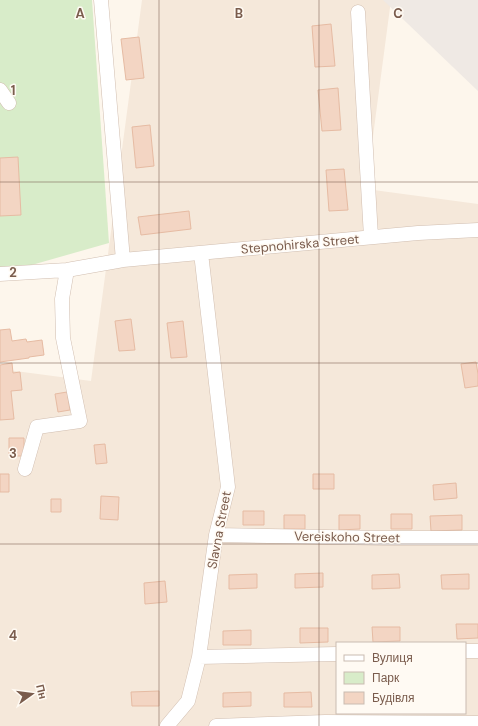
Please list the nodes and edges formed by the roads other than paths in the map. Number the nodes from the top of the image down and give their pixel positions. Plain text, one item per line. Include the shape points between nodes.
1 (101, 2) edge
2 (358, 12) dead end
3 (0, 90) edge
4 (9, 103) dead end
5 (478, 230) edge
6 (371, 237) junction
7 (201, 253) junction
8 (123, 260) junction
9 (67, 270) junction
10 (0, 274) edge
11 (26, 469) dead end
12 (216, 535) junction
13 (478, 538) edge
14 (466, 651) edge
15 (478, 651) edge
16 (336, 654) edge
17 (199, 657) junction
18 (478, 722) edge
19 (166, 726) edge
20 (216, 726) edge

1 - 8 street
2 - 6 street
3 - 4 street
5 - 6 street, Stepnohirska Street
6 - 7 street, Stepnohirska Street
7 - 8 street, Stepnohirska Street
7 - 12 street, Slavna Street via 228,487
8 - 9 street, Stepnohirska Street
9 - 10 street, Stepnohirska Street
9 - 11 street via 62,299 62,338 80,421 37,427
12 - 13 street, Vereiskoho Street
12 - 17 street, Slavna Street
14 - 15 street
16 - 17 street
17 - 19 street, Slavna Street via 188,701
18 - 20 street via 326,722

